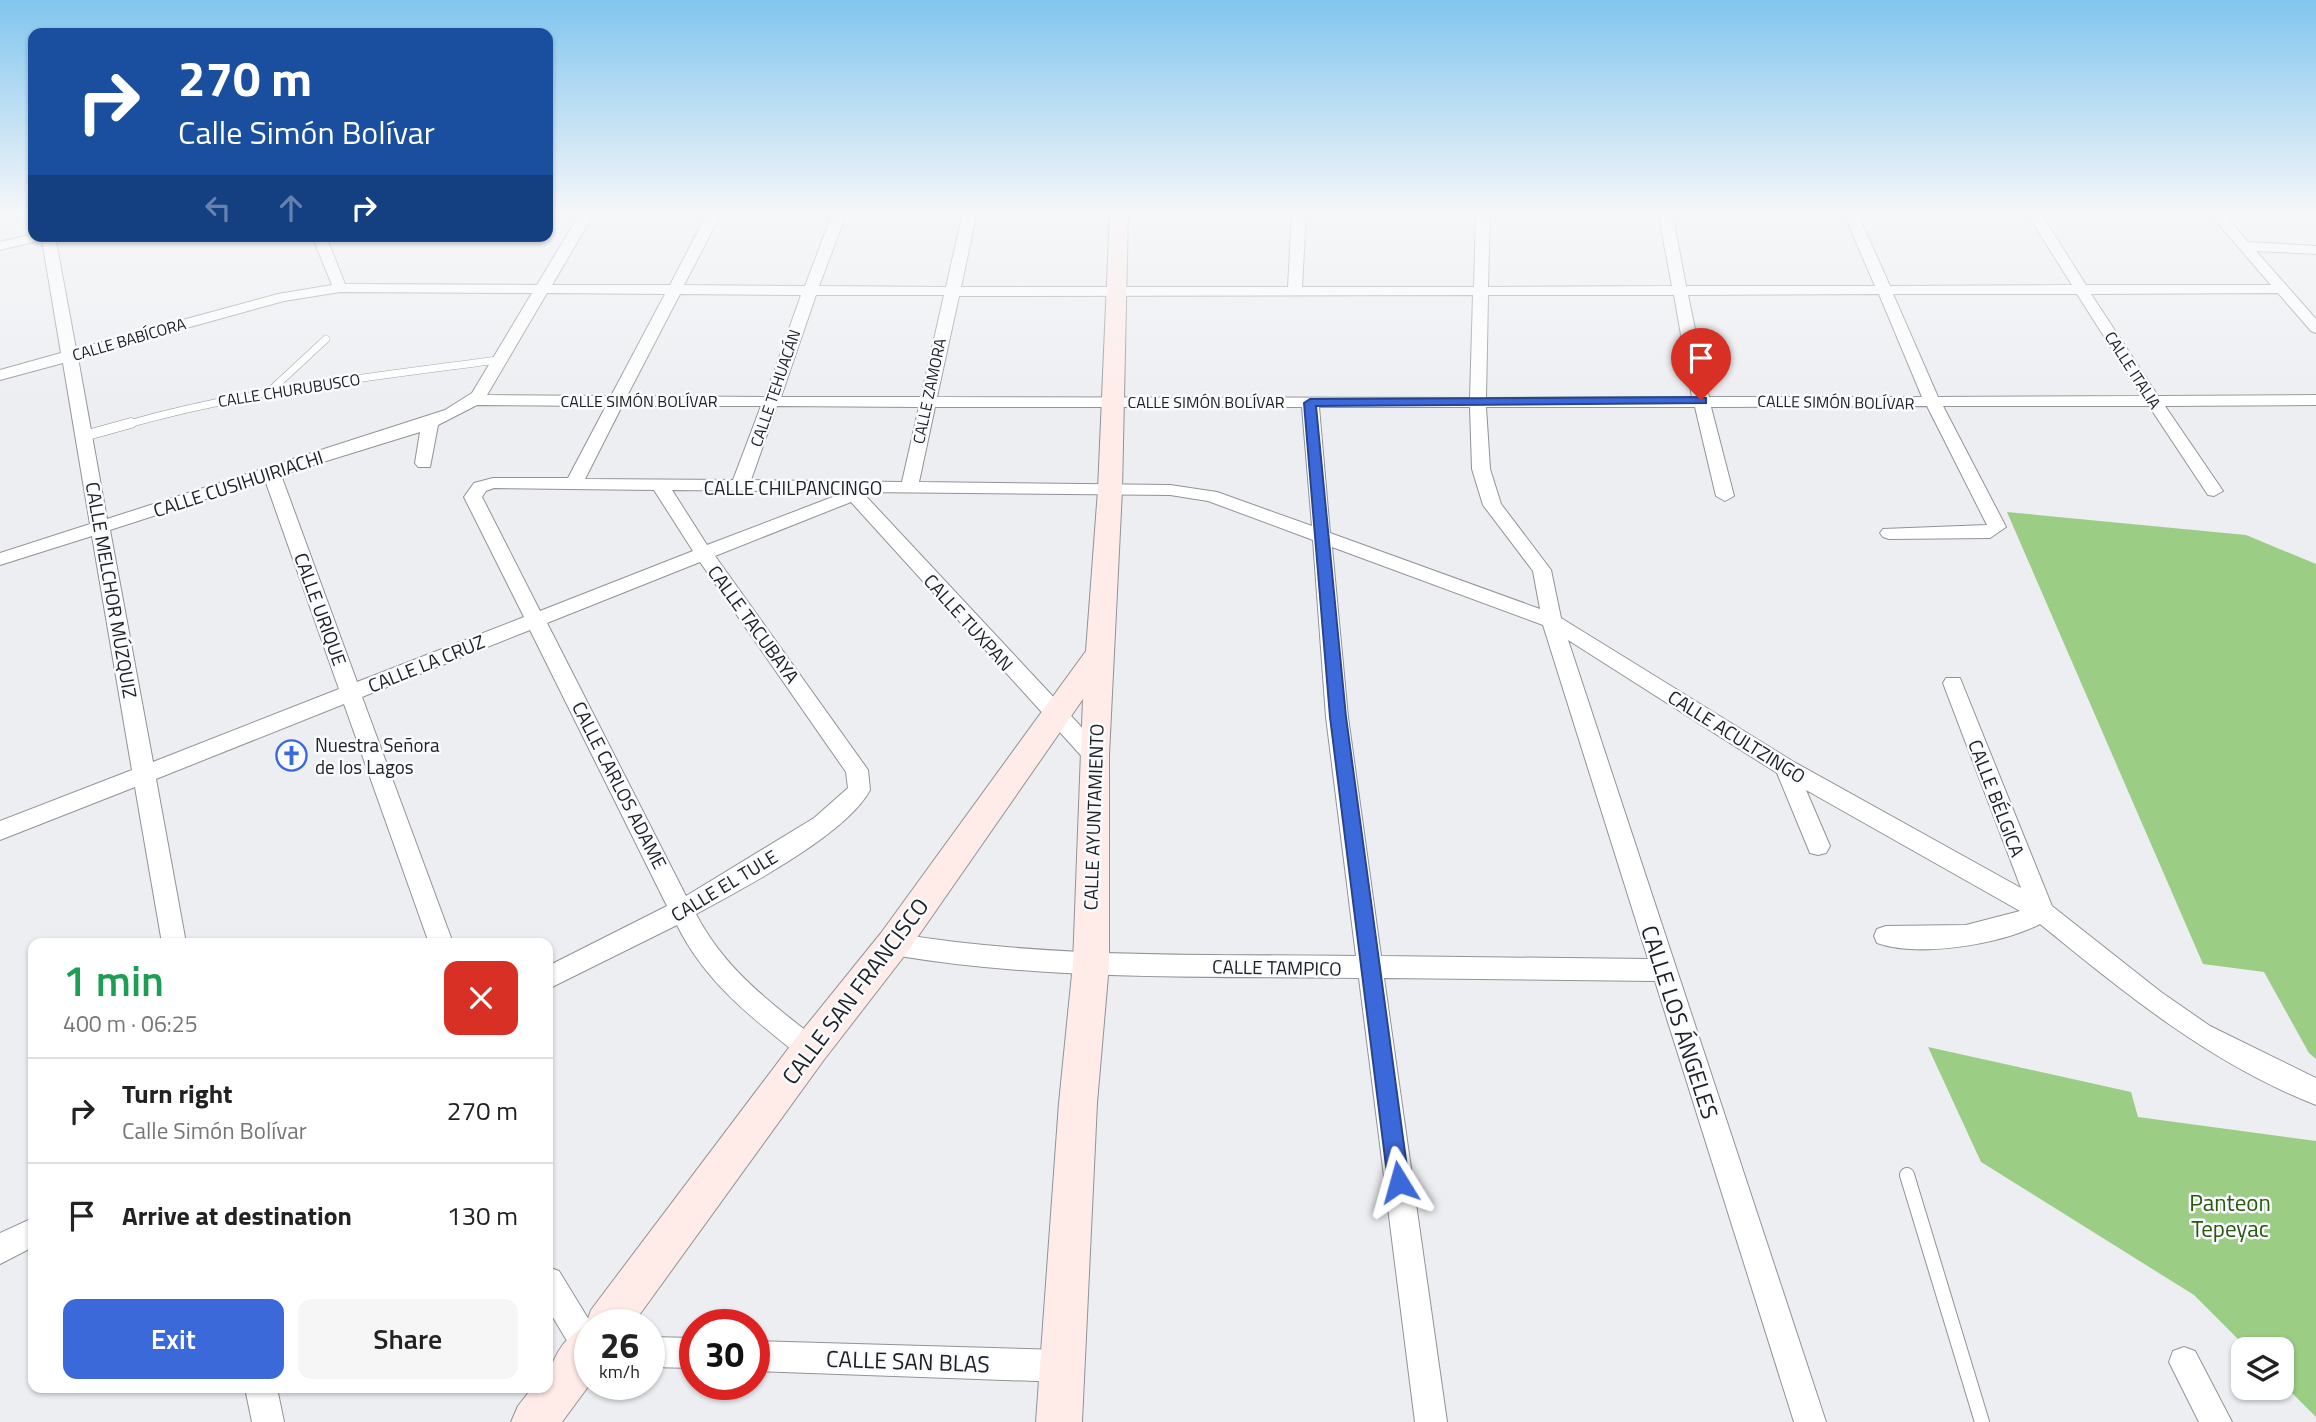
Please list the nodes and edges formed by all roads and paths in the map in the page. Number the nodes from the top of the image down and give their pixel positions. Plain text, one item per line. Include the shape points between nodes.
1 (55, 278) edge
2 (336, 278) edge
3 (548, 278) edge
4 (681, 278) edge
5 (814, 278) edge
6 (953, 278) edge
7 (1116, 278) edge
8 (1296, 278) edge
9 (1482, 278) edge
10 (1677, 278) edge
11 (1879, 278) edge
12 (2075, 278) edge
13 (2274, 278) edge
14 (340, 288) junction
15 (1679, 288) junction
16 (1883, 288) junction
17 (542, 289) junction
18 (675, 289) junction
19 (1482, 289) junction
20 (2283, 289) junction
21 (809, 290) junction
22 (950, 290) junction
23 (1295, 290) junction
24 (2082, 290) junction
25 (1115, 292) junction
26 (2316, 328) edge
27 (326, 339) dead end
28 (68, 356) junction
29 (497, 360) junction
30 (0, 375) edge
31 (271, 390) junction
32 (474, 400) junction
33 (1701, 400) junction
34 (2316, 400) edge
35 (616, 401) junction
36 (773, 401) junction
37 (928, 401) junction
38 (1112, 401) junction
39 (1478, 401) junction
40 (2153, 401) junction
41 (1310, 403) junction
42 (1933, 403) junction
43 (430, 421) junction
44 (85, 436) junction
45 (424, 463) dead end
46 (271, 473) junction
47 (573, 485) junction
48 (740, 486) junction
49 (661, 487) junction
50 (909, 488) junction
51 (477, 490) joint
52 (1110, 490) junction
53 (849, 491) junction
54 (2214, 491) dead end
55 (1725, 496) dead end
56 (100, 527) junction
57 (1889, 533) dead end
58 (1323, 540) junction
59 (703, 553) junction
60 (0, 559) edge
61 (535, 620) junction
62 (1552, 621) junction
63 (1099, 653) junction
64 (1953, 683) dead end
65 (352, 692) junction
66 (1055, 716) junction
67 (1094, 755) junction
68 (850, 760) joint
69 (1786, 768) junction
70 (145, 774) junction
71 (0, 831) edge
72 (1818, 846) dead end
73 (684, 911) junction
74 (2042, 912) junction
75 (1886, 936) dead end
76 (173, 938) edge
77 (439, 938) edge
78 (892, 944) junction
79 (1091, 964) junction
80 (1370, 968) junction
81 (1663, 970) junction
82 (553, 976) edge
83 (810, 1049) junction
84 (2316, 1092) edge
85 (1907, 1175) dead end
86 (28, 1235) edge
87 (0, 1249) edge
88 (553, 1289) edge
89 (618, 1309) edge
90 (574, 1317) edge
91 (770, 1357) edge
92 (2184, 1362) dead end
93 (1062, 1366) junction
94 (574, 1368) edge
95 (262, 1393) edge
96 (268, 1422) edge
97 (534, 1422) edge
98 (1059, 1422) edge
99 (1431, 1422) edge
100 (1810, 1422) edge
101 (1982, 1422) edge
102 (2216, 1422) edge

1 - 28 street, CALLE MELCHOR MÚZQUIZ
2 - 14 street
3 - 17 street
4 - 18 street
5 - 21 street, CALLE TEHUACÁN
6 - 22 street, CALLE ZAMORA
7 - 25 main road, CALLE AYUNTAMIENTO
8 - 23 street
9 - 19 street, CALLE LOS ÁNGELES
10 - 15 street
11 - 16 street
12 - 24 street, CALLE ITALIA
13 - 20 street
14 - 17 street, CALLE BABÍCORA
14 - 28 street, CALLE BABÍCORA via 283,297
15 - 16 street, CALLE BABÍCORA
15 - 19 street, CALLE BABÍCORA
15 - 33 street
16 - 24 street, CALLE BABÍCORA
16 - 42 street
17 - 18 street, CALLE BABÍCORA
17 - 29 street
18 - 21 street, CALLE BABÍCORA
18 - 35 street
19 - 23 street, CALLE BABÍCORA
19 - 39 street, CALLE LOS ÁNGELES
20 - 24 street, CALLE BABÍCORA
20 - 26 street
21 - 22 street, CALLE BABÍCORA
21 - 36 street, CALLE TEHUACÁN
22 - 25 street, CALLE BABÍCORA
22 - 37 street, CALLE ZAMORA
23 - 25 street, CALLE BABÍCORA
24 - 40 street, CALLE ITALIA
25 - 38 main road, CALLE AYUNTAMIENTO
27 - 31 lane
28 - 30 street, CALLE BABÍCORA
28 - 44 street, CALLE MELCHOR MÚZQUIZ
29 - 31 lane, CALLE CHURUBUSCO
29 - 32 street
31 - 44 lane, CALLE CHURUBUSCO
32 - 35 street, CALLE SIMÓN BOLÍVAR
32 - 43 street, CALLE CUSIHUIRIACHI
33 - 39 street, CALLE SIMÓN BOLÍVAR
33 - 42 street, CALLE SIMÓN BOLÍVAR
33 - 55 street
34 - 40 street, CALLE SIMÓN BOLÍVAR
35 - 36 street, CALLE SIMÓN BOLÍVAR
35 - 47 street
36 - 37 street, CALLE SIMÓN BOLÍVAR
36 - 48 street, CALLE TEHUACÁN
37 - 38 street, CALLE SIMÓN BOLÍVAR
37 - 50 street, CALLE ZAMORA
38 - 41 street, CALLE SIMÓN BOLÍVAR
38 - 52 main road, CALLE AYUNTAMIENTO
39 - 41 street, CALLE SIMÓN BOLÍVAR
39 - 62 street, CALLE LOS ÁNGELES via 1485,489 1497,513 1542,570
40 - 42 street, CALLE SIMÓN BOLÍVAR
40 - 54 street, CALLE ITALIA
41 - 58 street
42 - 57 street via 1997,527 1990,532
43 - 45 street
43 - 46 street, CALLE CUSIHUIRIACHI
44 - 56 street, CALLE MELCHOR MÚZQUIZ
46 - 56 street, CALLE CUSIHUIRIACHI
46 - 65 street, CALLE URIQUE
47 - 49 street, CALLE CHILPANCINGO
47 - 51 street, CALLE CHILPANCINGO via 493,484
48 - 49 street, CALLE CHILPANCINGO
48 - 53 street, CALLE CHILPANCINGO
49 - 59 street, CALLE TACUBAYA
50 - 52 street, CALLE CHILPANCINGO
50 - 53 street, CALLE CHILPANCINGO
51 - 61 street, CALLE CARLOS ADAME via 473,497
52 - 58 street, CALLE ACULTZINGO via 1170,489 1212,496
52 - 63 main road, CALLE AYUNTAMIENTO
53 - 59 street, CALLE LA CRUZ
53 - 66 street, CALLE TUXPAN
56 - 60 street, CALLE CUSIHUIRIACHI
56 - 70 street, CALLE MELCHOR MÚZQUIZ
58 - 62 street, CALLE ACULTZINGO
58 - 80 street via 1338,717
59 - 61 street, CALLE LA CRUZ
59 - 68 street, CALLE TACUBAYA
61 - 65 street, CALLE LA CRUZ
61 - 73 street, CALLE CARLOS ADAME
62 - 69 street, CALLE ACULTZINGO
62 - 81 street, CALLE LOS ÁNGELES
63 - 66 main road, CALLE SAN FRANCISCO
63 - 67 main road, CALLE AYUNTAMIENTO
64 - 74 street, CALLE BÉLGICA
65 - 70 street, CALLE LA CRUZ
65 - 77 street, CALLE URIQUE
66 - 67 street, CALLE TUXPAN
66 - 78 main road, CALLE SAN FRANCISCO
67 - 79 main road, CALLE AYUNTAMIENTO
68 - 73 street, CALLE EL TULE via 857,770 859,790 838,813
69 - 72 street
69 - 74 street, CALLE ACULTZINGO
70 - 71 street, CALLE LA CRUZ
70 - 76 street, CALLE MELCHOR MÚZQUIZ
73 - 82 street, CALLE EL TULE
73 - 83 street, CALLE CARLOS ADAME via 716,969
74 - 75 street via 1984,935 1954,939
74 - 84 street, CALLE ACULTZINGO via 2201,1034
78 - 79 street, CALLE TAMPICO via 964,956
78 - 83 main road, CALLE SAN FRANCISCO
79 - 80 street, CALLE TAMPICO
79 - 93 main road, CALLE AYUNTAMIENTO
80 - 81 street, CALLE TAMPICO
80 - 99 street
81 - 100 street, CALLE LOS ÁNGELES
83 - 89 main road, CALLE SAN FRANCISCO
85 - 101 lane
86 - 87 street
88 - 90 street
91 - 93 street, CALLE SAN BLAS
92 - 102 street
93 - 98 main road, CALLE AYUNTAMIENTO
94 - 97 main road, CALLE SAN FRANCISCO
95 - 96 street

